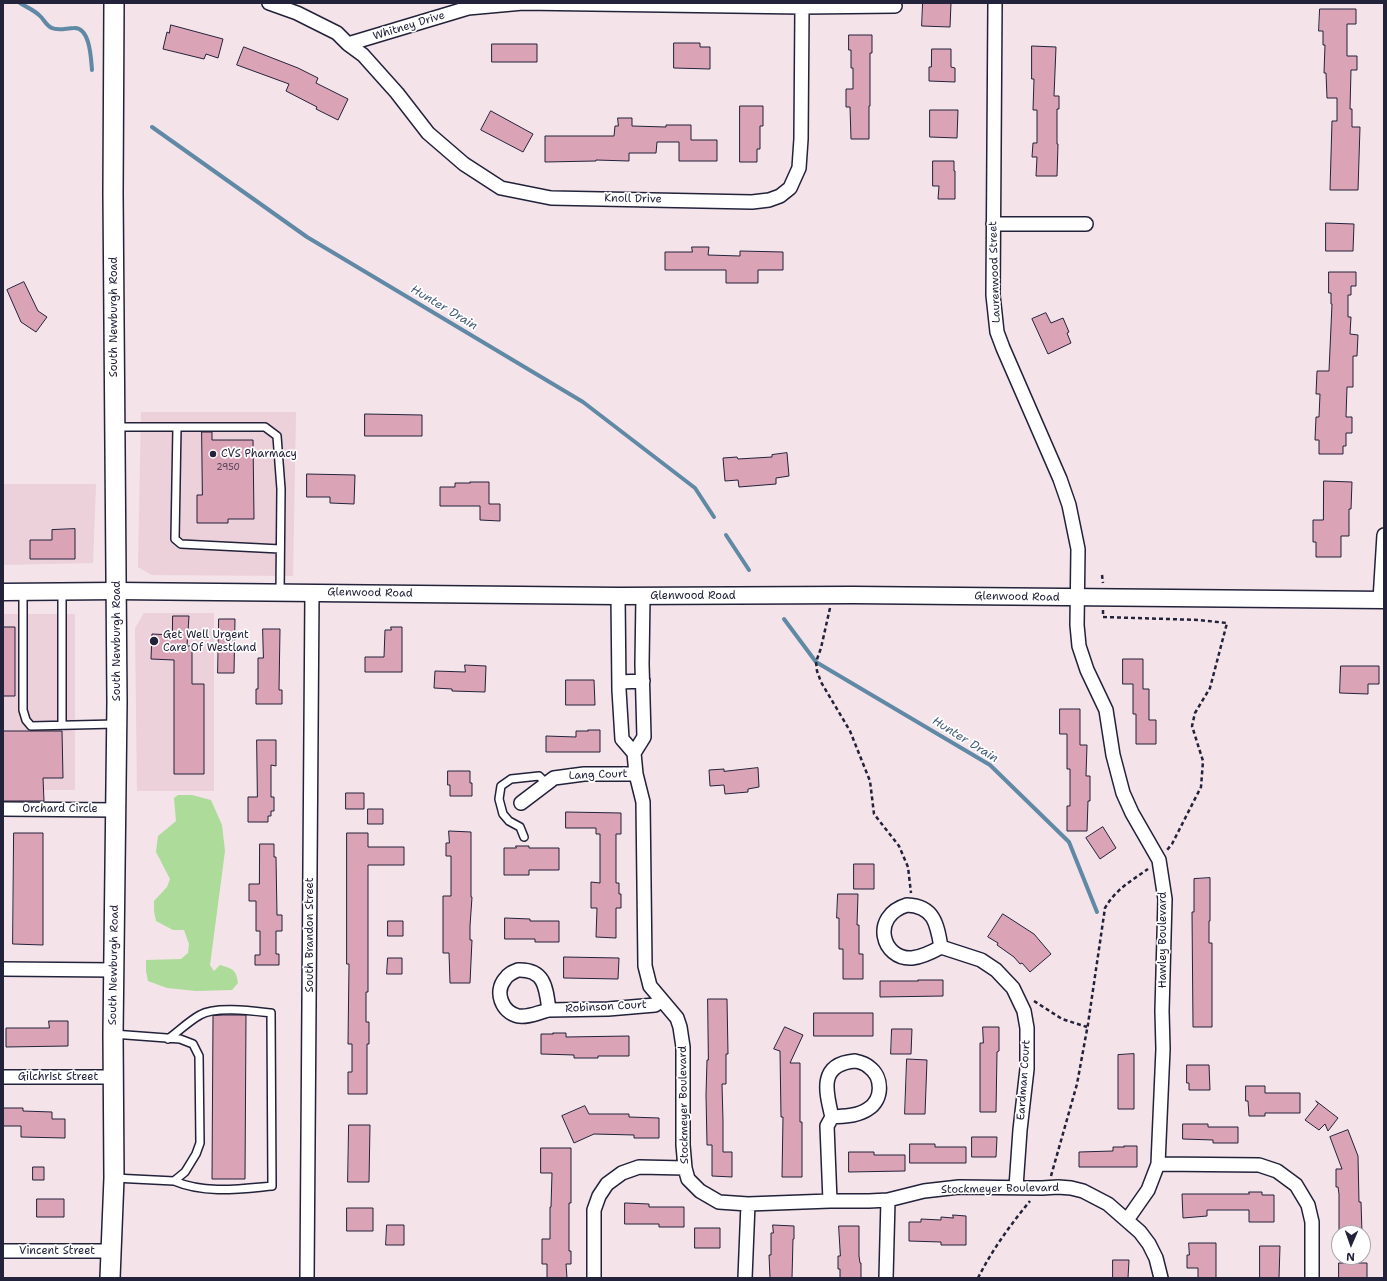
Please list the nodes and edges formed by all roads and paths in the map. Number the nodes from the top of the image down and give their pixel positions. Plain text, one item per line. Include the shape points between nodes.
1 (114, 3) edge
2 (270, 3) edge
3 (995, 3) edge
4 (802, 6) junction
5 (895, 6) dead end
6 (348, 44) junction
7 (993, 224) junction
8 (1086, 224) dead end
9 (115, 427) junction
10 (176, 427) junction
11 (1384, 535) edge
12 (280, 548) junction
13 (1102, 575) dead end
14 (1103, 586) dead end
15 (3, 592) edge
16 (23, 592) junction
17 (62, 592) junction
18 (117, 592) junction
19 (280, 592) junction
20 (312, 593) junction
21 (830, 595) junction
22 (618, 596) junction
23 (643, 596) junction
24 (1078, 598) junction
25 (1382, 600) edge
26 (1103, 612) dead end
27 (643, 681) junction
28 (619, 682) junction
29 (116, 724) junction
30 (62, 725) junction
31 (634, 753) junction
32 (636, 774) junction
33 (547, 784) junction
34 (521, 803) dead end
35 (3, 809) edge
36 (116, 810) junction
37 (524, 837) dead end
38 (1159, 860) junction
39 (912, 905) junction
40 (941, 948) junction
41 (3, 969) edge
42 (114, 970) junction
43 (1019, 997) junction
44 (661, 1000) junction
45 (549, 1010) dead end
46 (1087, 1027) junction
47 (113, 1034) junction
48 (168, 1039) junction
49 (3, 1077) edge
50 (113, 1077) junction
51 (832, 1117) junction
52 (1158, 1164) junction
53 (685, 1168) junction
54 (114, 1178) junction
55 (174, 1180) junction
56 (1016, 1187) junction
57 (1042, 1188) junction
58 (888, 1200) junction
59 (830, 1201) junction
60 (748, 1204) junction
61 (1127, 1220) junction
62 (3, 1251) edge
63 (110, 1251) junction
64 (110, 1278) edge
65 (307, 1278) edge
66 (594, 1278) edge
67 (745, 1278) edge
68 (886, 1278) edge
69 (978, 1278) edge
70 (1161, 1278) edge
71 (1312, 1278) edge

1 - 9 main road, South Newburgh Road
2 - 6 street via 297,13 337,34
3 - 7 street, Laurenwood Street
4 - 5 street, Whitney Drive
4 - 6 street, Whitney Drive via 523,3 468,8
4 - 6 street, Knoll Drive via 799,168 790,188 780,196 752,202 551,198 501,188 464,164 428,133 363,55
7 - 8 street
7 - 24 street, Laurenwood Street via 993,295 997,332 1069,505 1078,549
9 - 10 lane
9 - 18 main road, South Newburgh Road
10 - 12 lane via 266,427 277,436 281,489
10 - 12 lane via 175,539 181,544
11 - 25 street
12 - 19 lane
13 - 14 path
15 - 16 street, Glenwood Road
16 - 17 street, Glenwood Road
16 - 30 lane via 24,715 31,726
17 - 18 street, Glenwood Road
17 - 30 lane
18 - 19 street, Glenwood Road
18 - 29 main road, South Newburgh Road
19 - 20 street, Glenwood Road
20 - 22 street, Glenwood Road
20 - 65 street, South Brandon Street
21 - 23 street, Glenwood Road
21 - 24 street, Glenwood Road
21 - 39 path via 830,609 816,662 817,671 850,731 870,781 874,814 899,846 908,867
22 - 23 street, Glenwood Road
22 - 28 street
23 - 27 street
24 - 25 street, Glenwood Road
24 - 38 street, Hawley Boulevard via 1079,646 1106,710 1118,779 1132,813
26 - 38 path via 1104,617 1227,622 1210,688 1195,713 1192,726 1203,761 1201,787 1172,844
27 - 28 street
27 - 31 street via 644,737
28 - 31 street via 622,739
29 - 30 lane
29 - 36 main road, South Newburgh Road
31 - 32 street, Stockmeyer Boulevard
32 - 33 street, Lang Court via 584,774 554,778
32 - 44 street, Stockmeyer Boulevard via 643,802 645,966 650,986
33 - 34 street, Lang Court
33 - 37 lane via 539,776 510,779 501,786 498,799 503,814 520,827
35 - 36 street, Orchard Circle
36 - 42 main road, South Newburgh Road
38 - 46 path via 1118,890 1105,908
38 - 52 street, Hawley Boulevard via 1165,899
39 - 40 street via 923,908 935,920
39 - 40 street via 899,907 886,919 884,937 888,945 902,957 911,958
40 - 43 street, Eardman Court via 981,960 1007,980
41 - 42 street
42 - 47 main road, South Newburgh Road
43 - 46 path via 1036,1002 1062,1019
43 - 56 street, Eardman Court via 1027,1028 1027,1069
44 - 45 street, Robinson Court via 654,1005
44 - 53 street, Stockmeyer Boulevard via 677,1018 682,1037
46 - 57 path via 1077,1084 1053,1171 1050,1180
47 - 48 lane
47 - 50 main road, South Newburgh Road
48 - 55 lane via 180,1039 193,1044 199,1056 200,1143 185,1172
48 - 55 lane via 202,1014 220,1010 271,1013 272,1186 233,1190 210,1189 187,1186
49 - 50 street, Gilchrist Street
50 - 54 main road, South Newburgh Road
51 - 51 street via 826,1086 832,1070 846,1062 863,1063 876,1075 879,1083 876,1101 862,1113
51 - 59 street via 827,1126
52 - 61 street via 1148,1190
52 - 71 street via 1259,1165 1277,1171 1296,1185 1308,1204 1312,1222
53 - 60 street, Stockmeyer Boulevard via 688,1179 700,1191 719,1202
53 - 66 street via 639,1167 622,1173 607,1184 594,1210
54 - 55 lane
54 - 63 main road, South Newburgh Road
56 - 57 street, Stockmeyer Boulevard
56 - 58 street, Stockmeyer Boulevard via 948,1188
57 - 61 street, Stockmeyer Boulevard via 1058,1187 1083,1191 1108,1204
57 - 69 path via 1019,1214
58 - 59 street, Stockmeyer Boulevard
58 - 68 street
59 - 60 street, Stockmeyer Boulevard
60 - 67 street
61 - 70 street, Stockmeyer Boulevard via 1149,1244
62 - 63 street, Vincent Street
63 - 64 main road, South Newburgh Road

